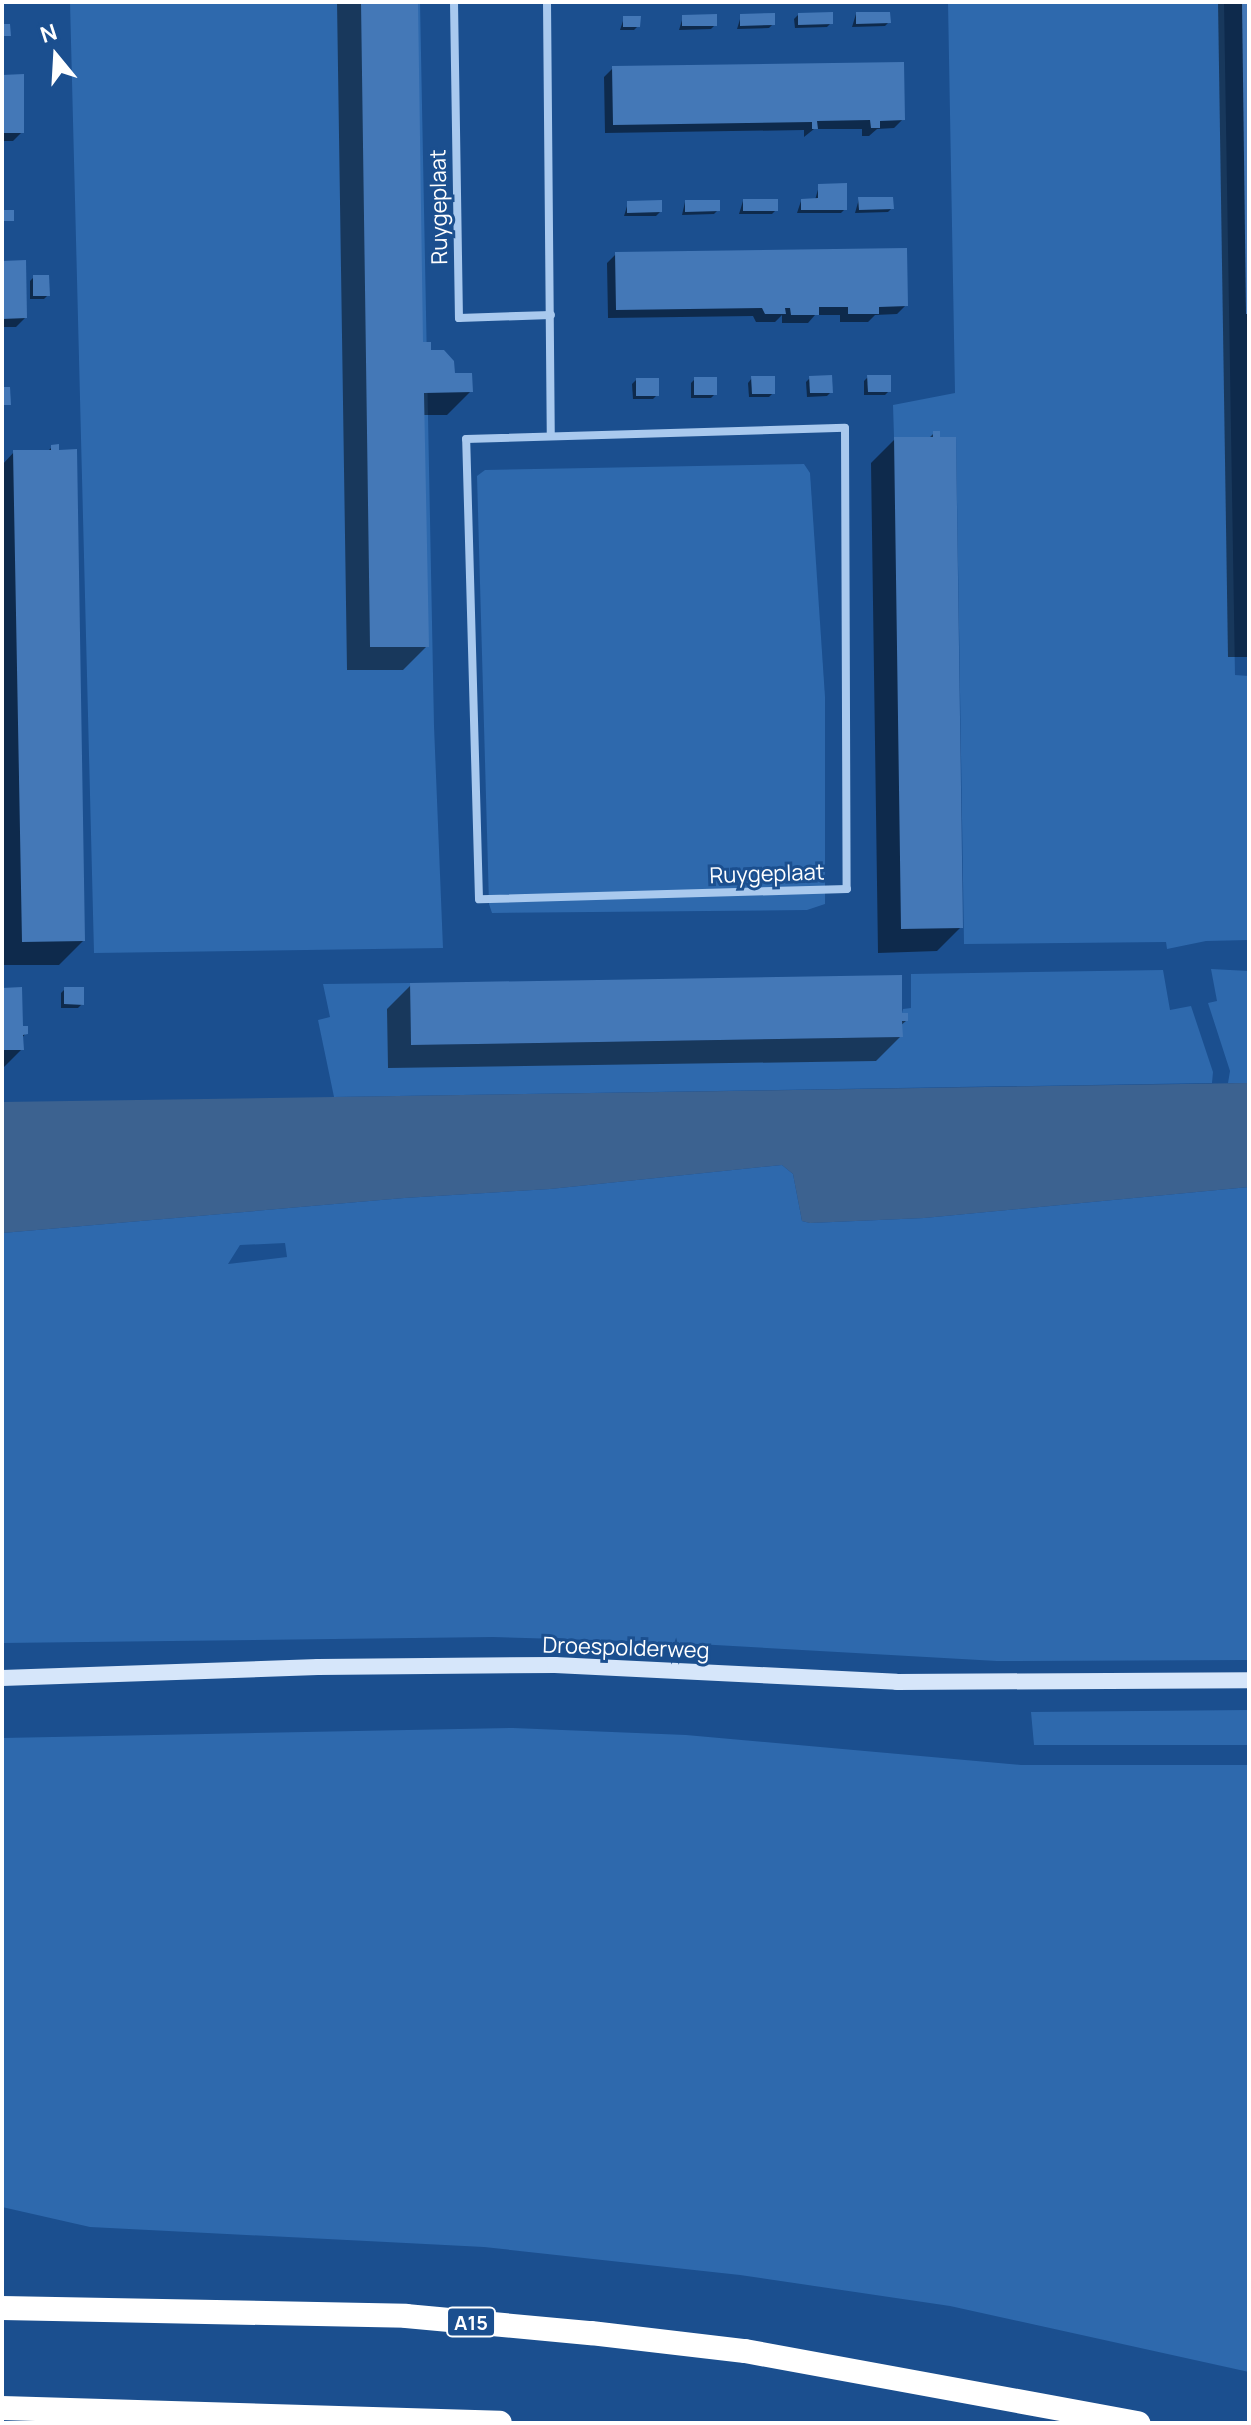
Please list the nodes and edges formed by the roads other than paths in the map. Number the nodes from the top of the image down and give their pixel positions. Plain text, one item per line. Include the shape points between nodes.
1 (454, 2) edge
2 (547, 2) edge
3 (551, 315) junction
4 (551, 434) junction
5 (2, 1678) edge
6 (1249, 1680) edge
7 (2, 2308) edge
8 (935, 2388) junction
9 (2, 2408) edge
10 (496, 2423) edge
11 (1066, 2423) edge
12 (1138, 2423) edge

1 - 3 street, Ruygeplaat via 459,318
2 - 3 street
3 - 4 street
4 - 4 street, Ruygeplaat via 845,428 847,889 479,899 466,439
5 - 6 main road, Droespolderweg via 555,1665 897,1682
7 - 8 highway, A15 via 406,2316 745,2351
8 - 11 highway, A15
8 - 12 highway
9 - 10 highway

